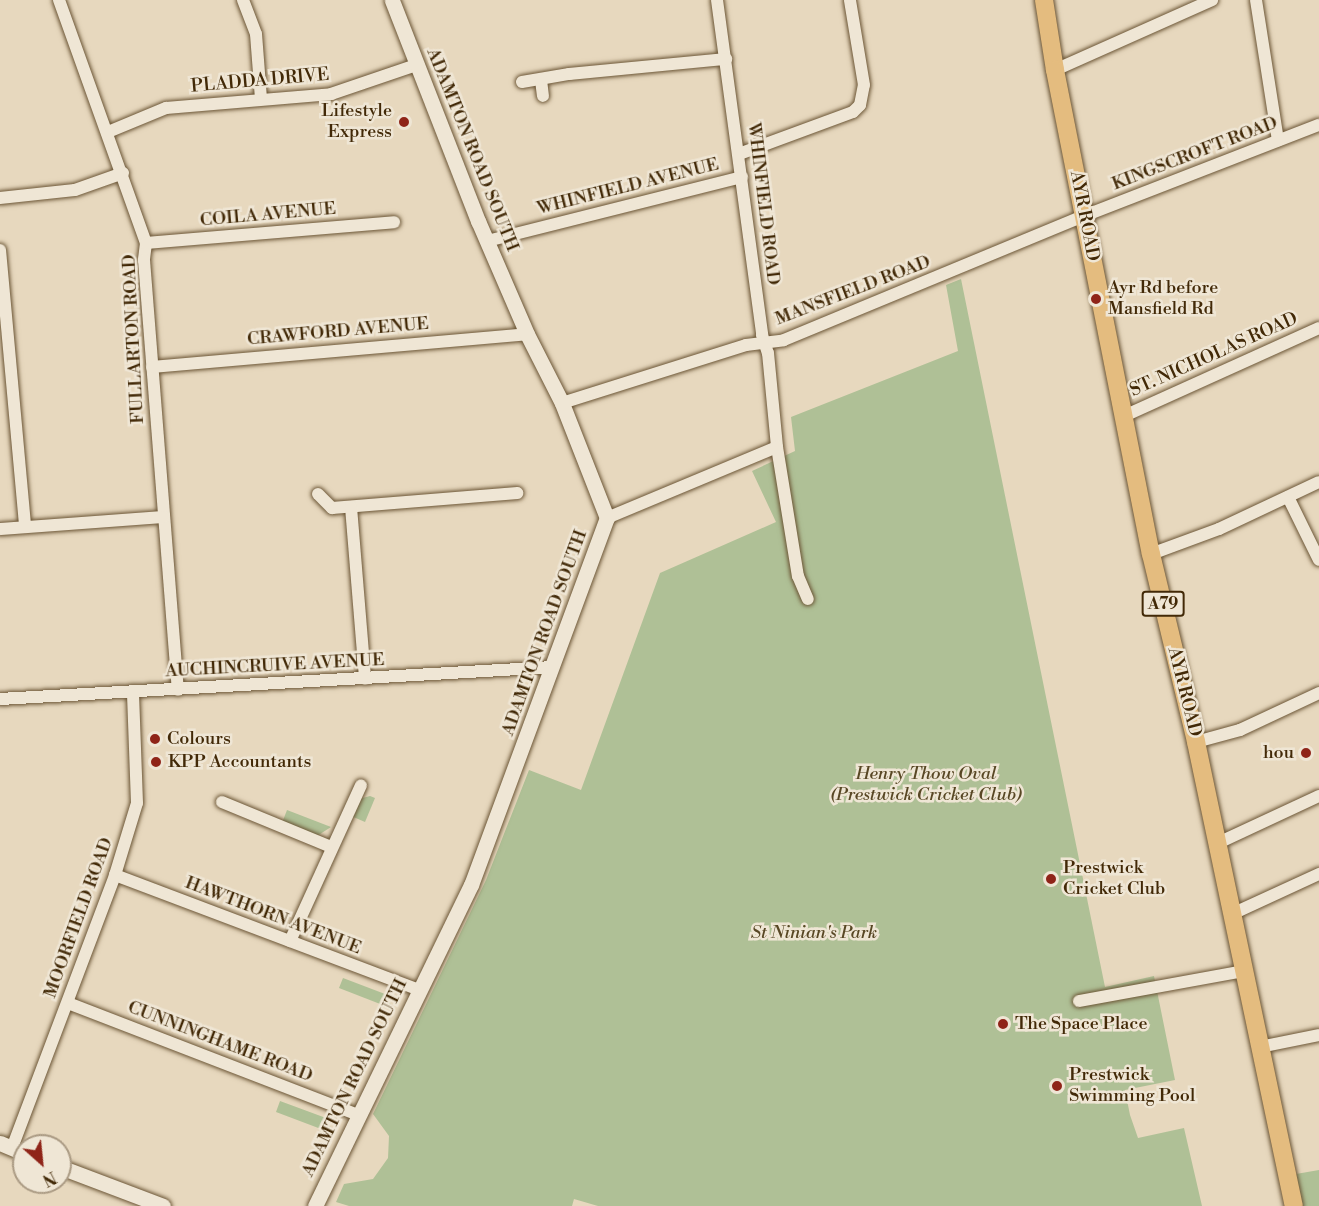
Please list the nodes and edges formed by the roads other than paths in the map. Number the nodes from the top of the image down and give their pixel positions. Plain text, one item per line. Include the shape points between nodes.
1 (59, 0) edge
2 (243, 0) edge
3 (392, 0) edge
4 (717, 0) edge
5 (850, 0) edge
6 (1044, 0) edge
7 (1212, 0) edge
8 (1256, 0) edge
9 (726, 59) junction
10 (417, 64) junction
11 (1055, 70) junction
12 (541, 80) junction
13 (522, 82) dead end
14 (543, 96) dead end
15 (261, 99) junction
16 (1319, 125) edge
17 (108, 132) junction
18 (1278, 140) junction
19 (739, 154) junction
20 (123, 173) junction
21 (742, 177) junction
22 (0, 198) edge
23 (1084, 216) junction
24 (394, 222) dead end
25 (487, 240) junction
26 (146, 243) junction
27 (0, 250) edge
28 (1319, 328) edge
29 (527, 334) junction
30 (764, 342) junction
31 (152, 367) junction
32 (562, 403) junction
33 (1124, 416) junction
34 (777, 447) junction
35 (1319, 482) edge
36 (517, 493) dead end
37 (318, 494) dead end
38 (1288, 497) junction
39 (351, 507) junction
40 (164, 517) junction
41 (607, 518) junction
42 (25, 527) junction
43 (0, 529) edge
44 (1151, 554) junction
45 (1319, 560) edge
46 (808, 599) dead end
47 (553, 667) junction
48 (365, 678) junction
49 (178, 690) junction
50 (133, 692) junction
51 (1319, 693) edge
52 (0, 699) edge
53 (1196, 742) junction
54 (361, 785) dead end
55 (1319, 796) edge
56 (222, 802) dead end
57 (1218, 843) junction
58 (331, 847) junction
59 (1319, 874) edge
60 (115, 875) junction
61 (1232, 914) junction
62 (290, 941) junction
63 (1244, 972) junction
64 (419, 990) junction
65 (1079, 1001) dead end
66 (68, 1002) junction
67 (1319, 1035) edge
68 (1260, 1047) junction
69 (359, 1115) junction
70 (17, 1134) edge
71 (72, 1172) edge
72 (163, 1206) edge
73 (315, 1206) edge
74 (1294, 1206) edge

1 - 17 street, FULLARTON ROAD
2 - 15 street via 256,34
3 - 10 street, ADAMTON ROAD SOUTH
4 - 9 street, WHINFIELD ROAD
5 - 19 street via 864,86 860,105 853,112
6 - 11 main road, AYR ROAD / A79
7 - 11 street
8 - 18 street
9 - 12 street
9 - 19 street, WHINFIELD ROAD
10 - 15 street, PLADDA DRIVE via 331,94
10 - 25 street, ADAMTON ROAD SOUTH
11 - 23 main road, AYR ROAD / A79
12 - 13 street
12 - 14 street
15 - 17 street, PLADDA DRIVE via 166,108
16 - 18 street, KINGSCROFT ROAD
17 - 20 street, FULLARTON ROAD
18 - 23 street, KINGSCROFT ROAD
19 - 21 street, WHINFIELD ROAD
20 - 22 street via 75,190
20 - 26 street, FULLARTON ROAD
21 - 25 street, WHINFIELD AVENUE
21 - 30 street, WHINFIELD ROAD
23 - 30 street, MANSFIELD ROAD via 784,340
23 - 33 main road, AYR ROAD / A79
24 - 26 street, COILA AVENUE
25 - 29 street, ADAMTON ROAD SOUTH
26 - 31 street, FULLARTON ROAD
27 - 42 street
28 - 33 street, ST. NICHOLAS ROAD
29 - 31 street, CRAWFORD AVENUE
29 - 32 street, ADAMTON ROAD SOUTH
30 - 32 street, MANSFIELD ROAD
30 - 34 street, WHINFIELD ROAD
31 - 40 street, FULLARTON ROAD
32 - 41 street, ADAMTON ROAD SOUTH
33 - 44 main road, AYR ROAD / A79
34 - 41 street
34 - 46 street, WHINFIELD ROAD via 798,576
35 - 38 street
36 - 39 street
37 - 39 street via 332,508
38 - 44 street via 1219,530
38 - 45 street
39 - 48 street
40 - 42 street
40 - 49 street, FULLARTON ROAD
41 - 47 street, ADAMTON ROAD SOUTH
42 - 43 street
44 - 53 main road, AYR ROAD / A79
47 - 48 street, AUCHINCRUIVE AVENUE
47 - 64 street, ADAMTON ROAD SOUTH via 471,885
48 - 49 street, AUCHINCRUIVE AVENUE
49 - 50 street, AUCHINCRUIVE AVENUE
50 - 52 street, AUCHINCRUIVE AVENUE
50 - 60 street, MOORFIELD ROAD via 137,804
51 - 53 street via 1240,730
53 - 57 main road, AYR ROAD / A79
54 - 58 street
55 - 57 street
56 - 58 street
57 - 61 main road, AYR ROAD / A79
58 - 62 street
59 - 61 street
60 - 62 street, HAWTHORN AVENUE
60 - 66 street, MOORFIELD ROAD
61 - 63 main road, AYR ROAD / A79
62 - 64 street, HAWTHORN AVENUE
63 - 65 street
63 - 68 main road, AYR ROAD / A79
64 - 69 street, ADAMTON ROAD SOUTH
66 - 69 street, CUNNINGHAME ROAD
66 - 70 street, MOORFIELD ROAD
67 - 68 street
68 - 74 main road, AYR ROAD / A79
69 - 73 street, ADAMTON ROAD SOUTH
71 - 72 street

